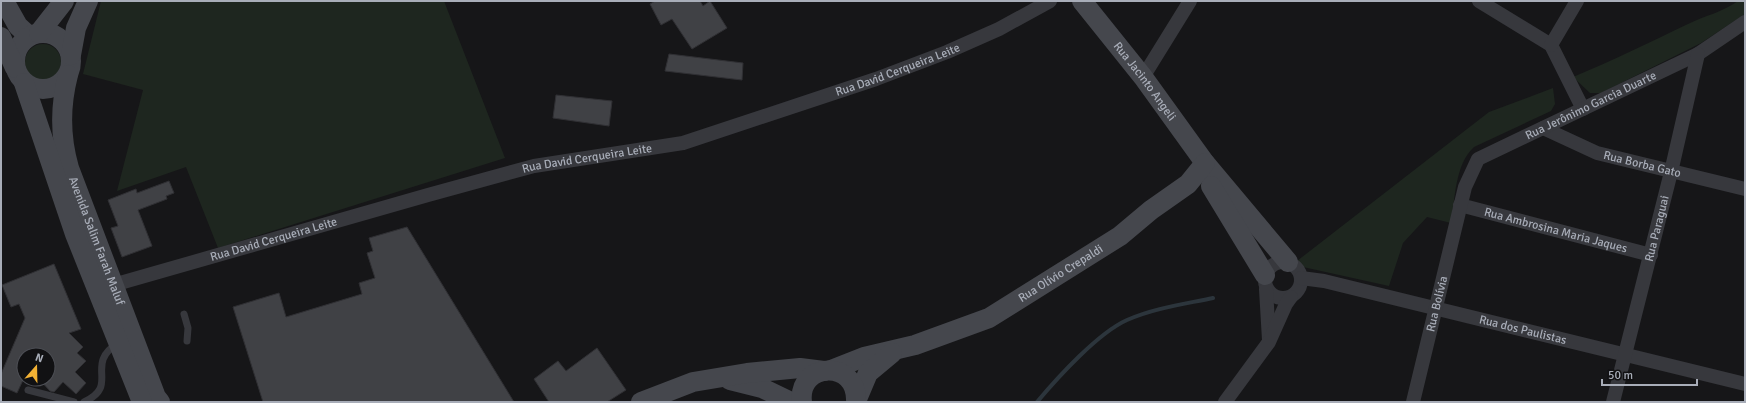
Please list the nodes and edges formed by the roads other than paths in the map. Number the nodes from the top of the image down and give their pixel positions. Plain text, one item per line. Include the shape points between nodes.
1 (4, 1) edge
2 (64, 1) edge
3 (88, 1) edge
4 (1050, 1) edge
5 (1082, 1) edge
6 (1190, 1) edge
7 (1479, 1) edge
8 (1577, 1) edge
9 (1745, 22) edge
10 (34, 34) junction
11 (1, 37) edge
12 (1551, 45) junction
13 (1698, 54) junction
14 (71, 55) junction
15 (68, 75) junction
16 (20, 77) junction
17 (1143, 77) junction
18 (1583, 109) junction
19 (1543, 128) junction
20 (1205, 163) junction
21 (1671, 172) junction
22 (1745, 189) edge
23 (1460, 205) junction
24 (1651, 255) junction
25 (1288, 262) junction
26 (1301, 278) junction
27 (1265, 282) junction
28 (113, 285) junction
29 (1291, 297) junction
30 (1436, 309) junction
31 (184, 314) dead end
32 (187, 341) dead end
33 (1269, 342) junction
34 (118, 343) junction
35 (897, 349) junction
36 (1625, 354) junction
37 (827, 370) junction
38 (720, 378) junction
39 (132, 379) junction
40 (1745, 384) edge
41 (28, 390) dead end
42 (856, 400) edge
43 (74, 402) edge
44 (84, 402) edge
45 (132, 402) edge
46 (142, 402) edge
47 (160, 402) edge
48 (642, 402) edge
49 (791, 402) edge
50 (802, 402) edge
51 (1225, 402) edge
52 (1413, 402) edge
53 (1613, 402) edge

1 - 10 street via 18,26
2 - 10 street
3 - 14 street via 76,28
4 - 28 street, Rua David Cerqueira Leite via 998,29 947,52 876,79 683,143 534,166
5 - 17 street, Rua Jacinto Angeli
6 - 17 street
7 - 12 street
8 - 12 street
9 - 13 street, Rua Jerônimo Garcia Duarte
10 - 14 street via 49,33 58,37 67,46
10 - 16 street via 17,48 14,58
11 - 16 street, Avenida Salim Farah Maluf
12 - 18 street
13 - 18 street, Rua Jerônimo Garcia Duarte
13 - 21 street, Rua Paraguai
14 - 15 street via 72,65
15 - 16 street via 52,88 42,90 32,88
15 - 28 street, Avenida Salim Farah Maluf via 62,108 64,152
16 - 34 street, Avenida Salim Farah Maluf via 75,234
17 - 20 street, Rua Jacinto Angeli
18 - 19 street, Rua Jerônimo Garcia Duarte
19 - 21 street, Rua Borba Gato via 1597,153
19 - 23 street, Rua Jerônimo Garcia Duarte via 1478,159 1464,187
20 - 25 street, Rua Jacinto Angeli
20 - 27 street, Rua Jacinto Angeli via 1209,182
20 - 35 street, Rua Olívio Crepaldi via 1188,184 1120,236 989,318
21 - 22 street, Rua Borba Gato
21 - 24 street, Rua Paraguai
23 - 24 street, Rua Ambrosina Maria Jaques
23 - 30 street, Rua Bolívia
24 - 36 street, Rua Paraguai
25 - 26 street via 1299,272
25 - 27 street via 1273,264
26 - 29 street via 1300,286
26 - 30 street, Rua dos Paulistas via 1324,281
27 - 29 street via 1277,298
27 - 33 street
28 - 47 street, Avenida Salim Farah Maluf
29 - 33 street
30 - 36 street, Rua dos Paulistas
30 - 52 street, Rua Bolívia
31 - 32 lane via 188,328
33 - 51 street
34 - 39 street, Avenida Salim Farah Maluf
34 - 44 lane via 103,356 103,383 100,391
35 - 37 street, Rua Olívio Crepaldi
35 - 42 street, Rua Olívio Crepaldi via 868,373
36 - 40 street, Rua dos Paulistas
36 - 53 street, Rua Paraguai
37 - 38 street, Rua Olívio Crepaldi via 800,368
37 - 42 street via 839,372 851,380 855,387
37 - 50 street via 816,373 805,385
38 - 48 street, Rua Olívio Crepaldi via 693,382
38 - 49 street, Rua Olívio Crepaldi via 762,388
39 - 45 street
39 - 46 street, Avenida Salim Farah Maluf
41 - 43 lane

